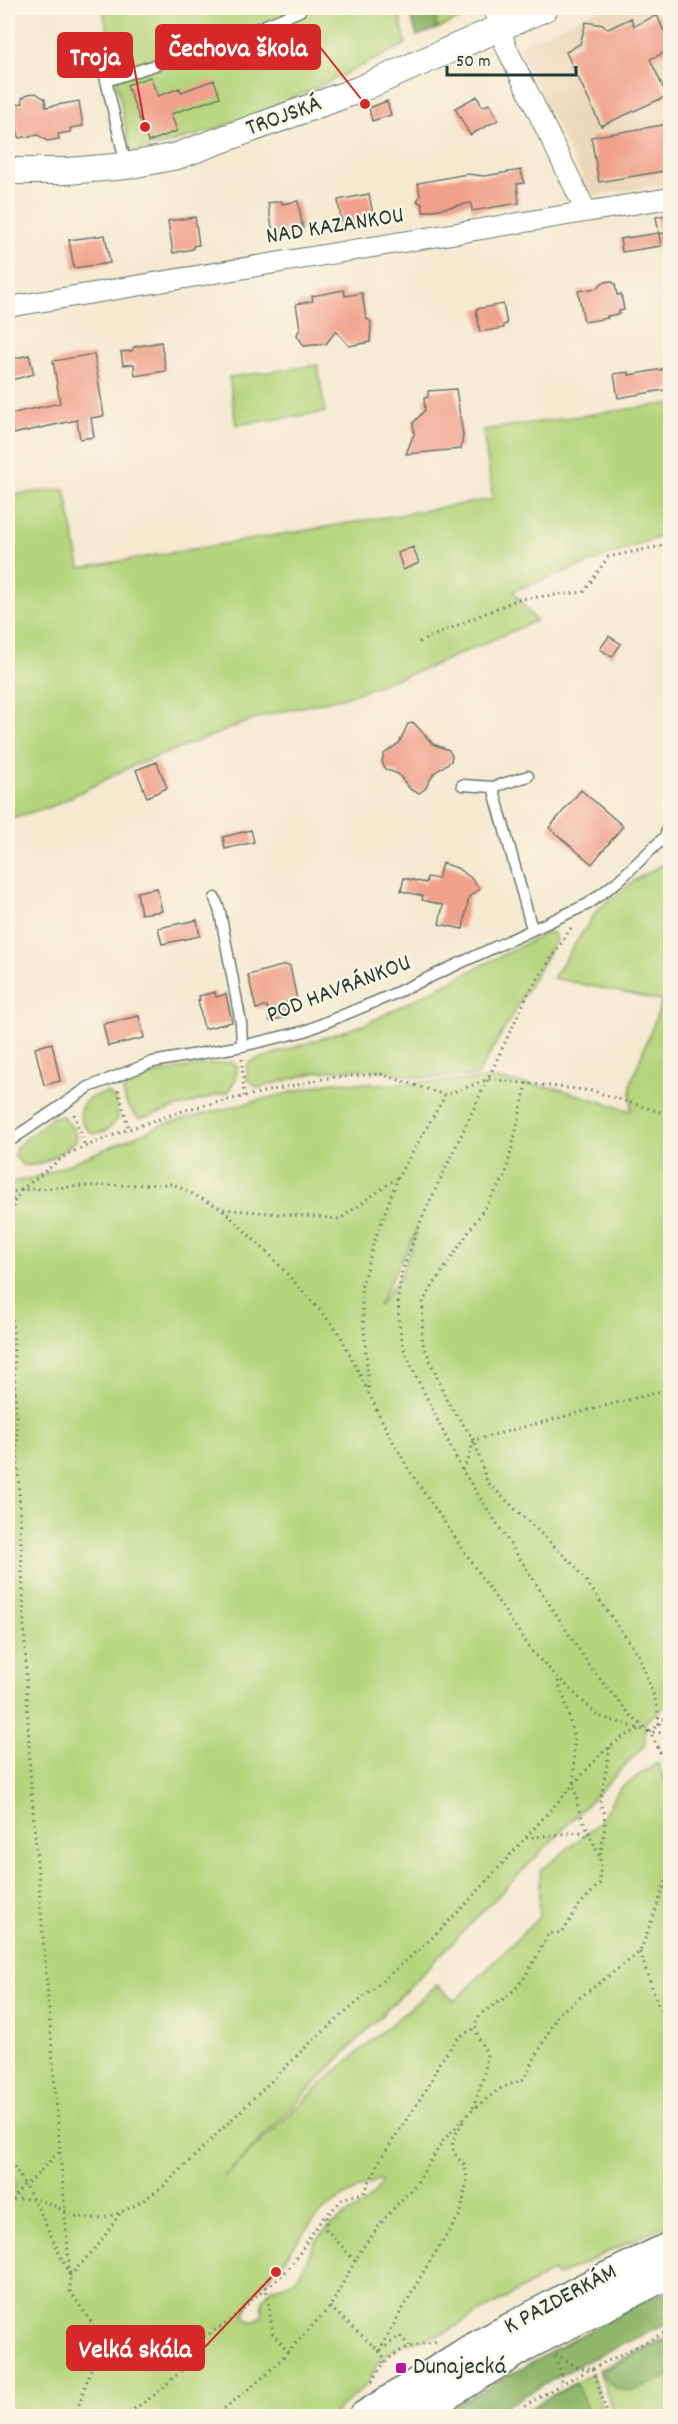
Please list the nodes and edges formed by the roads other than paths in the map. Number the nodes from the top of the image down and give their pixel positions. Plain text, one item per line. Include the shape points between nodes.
1 (545, 8) edge
2 (300, 11) dead end
3 (496, 18) edge
4 (97, 42) dead end
5 (106, 81) junction
6 (126, 166) junction
7 (8, 171) edge
8 (670, 198) edge
9 (586, 211) junction
10 (8, 307) edge
11 (528, 776) dead end
12 (462, 785) dead end
13 (493, 787) junction
14 (670, 816) edge
15 (668, 833) edge
16 (215, 898) dead end
17 (532, 929) junction
18 (242, 1046) junction
19 (8, 1142) edge
20 (670, 2246) edge
21 (670, 2274) edge
22 (363, 2416) edge
23 (414, 2416) edge

1 - 3 street, TROJSKÁ
2 - 5 lane via 211,47
3 - 6 street, TROJSKÁ via 358,90 177,156
3 - 9 street
4 - 5 lane
5 - 6 lane
6 - 7 street, TROJSKÁ
8 - 9 street, NAD KAZANKOU
9 - 10 street, NAD KAZANKOU
11 - 13 lane
12 - 13 lane
13 - 17 lane
14 - 15 lane, POD HAVRÁNKOU
15 - 17 lane, POD HAVRÁNKOU via 638,864 588,904
16 - 18 lane via 242,1023
17 - 18 lane, POD HAVRÁNKOU via 316,1026
18 - 19 lane, POD HAVRÁNKOU via 153,1062 89,1087
20 - 22 main road, K PAZDERKÁM via 470,2349
21 - 23 main road, K PAZDERKÁM via 530,2344

